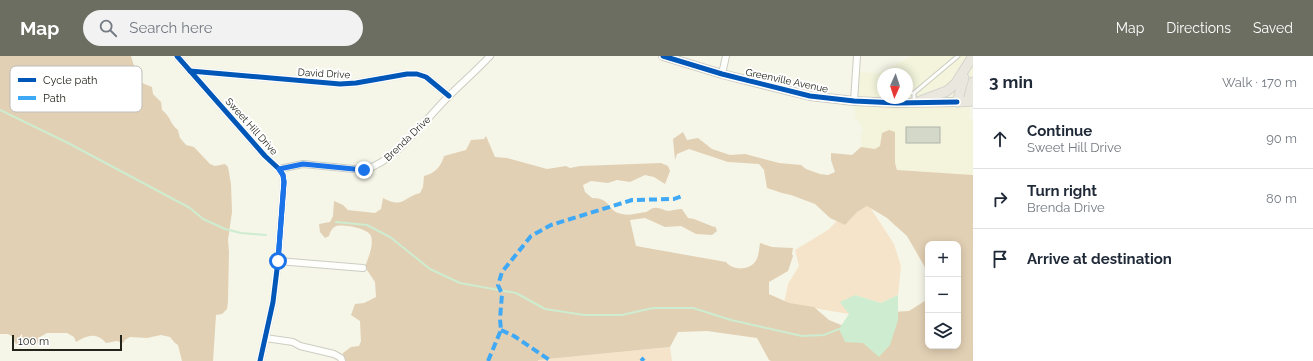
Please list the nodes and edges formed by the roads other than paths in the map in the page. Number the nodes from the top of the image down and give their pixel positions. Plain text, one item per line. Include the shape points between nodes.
1 (177, 56) edge
2 (490, 56) edge
3 (663, 56) edge
4 (726, 56) edge
5 (857, 56) edge
6 (958, 56) edge
7 (973, 56) edge
8 (190, 71) junction
9 (722, 74) junction
10 (973, 82) edge
11 (914, 93) joint
12 (449, 96) junction
13 (877, 100) edge
14 (854, 101) junction
15 (971, 101) edge
16 (913, 102) edge
17 (916, 102) junction
18 (957, 102) junction
19 (279, 169) junction
20 (278, 261) junction
21 (363, 268) dead end
22 (265, 338) junction
23 (260, 361) edge
24 (342, 361) edge

1 - 8 street, Sweet Hill Drive
2 - 12 street, Brenda Drive
3 - 9 street, Greenville Avenue
4 - 9 street
5 - 14 street
6 - 11 lane
7 - 17 main road via 956,83 947,91
7 - 18 main road
8 - 12 street, David Drive via 340,84 417,74 426,77
8 - 19 street, Sweet Hill Drive
9 - 14 street, Greenville Avenue via 810,96
10 - 15 main road
11 - 17 lane
12 - 19 street, Brenda Drive via 424,124 388,158 374,167 364,170 303,164
13 - 14 street, Greenville Avenue
15 - 18 main road, Greenville Avenue
16 - 17 street, Greenville Avenue
17 - 18 street, Greenville Avenue
19 - 20 street, Sweet Hill Drive via 284,182
20 - 21 street
20 - 22 street, Sweet Hill Drive
22 - 23 street, Sweet Hill Drive
22 - 24 street via 293,342 334,354

